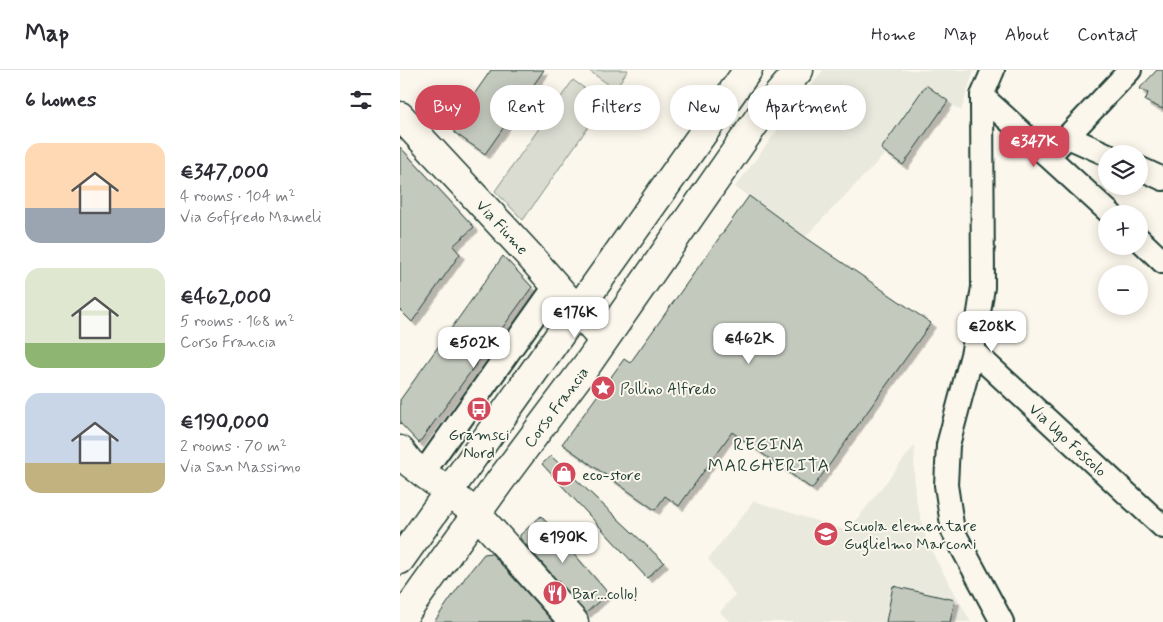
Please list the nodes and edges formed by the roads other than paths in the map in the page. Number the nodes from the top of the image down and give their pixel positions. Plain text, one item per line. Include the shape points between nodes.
1 (748, 70) edge
2 (798, 70) edge
3 (993, 70) edge
4 (1130, 70) edge
5 (982, 96) junction
6 (400, 116) edge
7 (1068, 137) junction
8 (1098, 150) edge
9 (1049, 156) junction
10 (1148, 172) edge
11 (1163, 179) edge
12 (1101, 205) edge
13 (1148, 248) edge
14 (1163, 262) edge
15 (556, 285) junction
16 (578, 310) junction
17 (604, 340) junction
18 (973, 351) junction
19 (400, 450) edge
20 (423, 474) junction
21 (448, 493) junction
22 (477, 514) junction
23 (1163, 528) edge
24 (400, 560) edge
25 (400, 621) edge
26 (574, 622) edge
27 (1002, 622) edge

1 - 16 main road
2 - 17 main road, Corso Francia via 760,116
3 - 5 street
4 - 7 street
5 - 9 street
5 - 18 street via 983,286
6 - 15 main road, Via Fiume
7 - 8 street
7 - 9 street
9 - 12 street
10 - 11 street
13 - 14 street
15 - 16 main road, Via Fiume
15 - 20 street
16 - 17 main road, Via Fiume
16 - 21 main road
17 - 22 main road, Corso Francia
18 - 23 street, Via Ugo Foscolo
18 - 27 street via 948,445 946,485 953,531
19 - 20 main road
20 - 21 main road
21 - 22 main road
21 - 24 main road
22 - 25 main road, Corso Francia
22 - 26 main road

